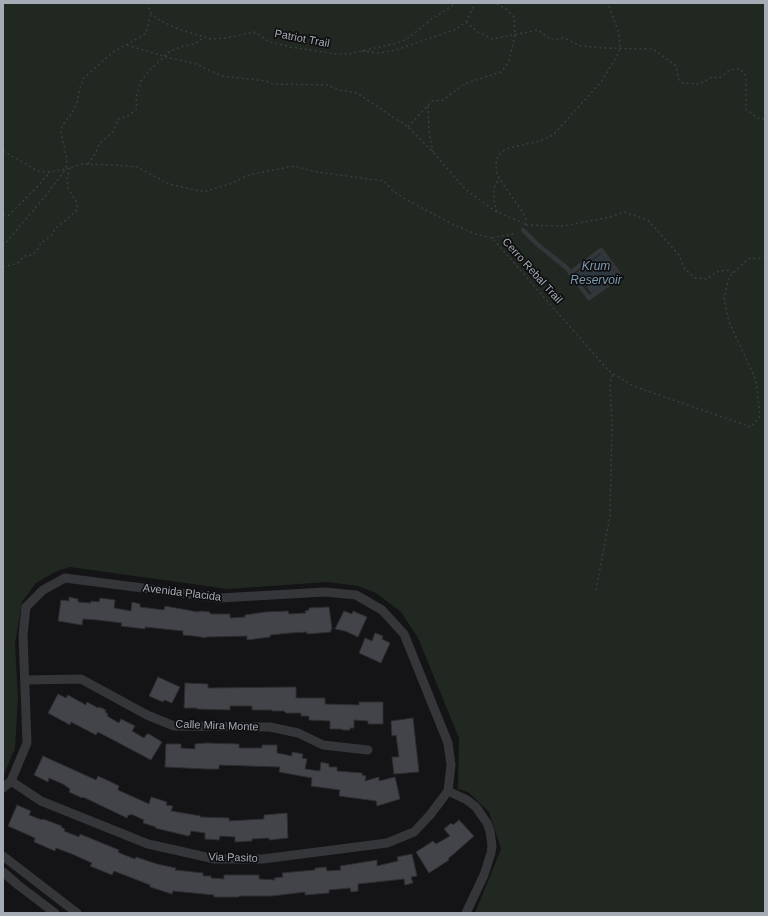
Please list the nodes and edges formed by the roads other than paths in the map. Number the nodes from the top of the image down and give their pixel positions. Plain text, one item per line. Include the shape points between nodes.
1 (523, 230) road end
2 (570, 273) junction
3 (25, 680) junction
4 (368, 750) dead end
5 (10, 781) junction
6 (3, 788) edge
7 (448, 791) junction
8 (3, 856) edge
9 (3, 872) edge
10 (55, 913) edge
11 (77, 913) edge
12 (466, 913) edge

1 - 2 lane
2 - 2 lane via 589,298 619,277 601,250
3 - 4 street, Calle Mira Monte via 81,679 147,715 174,726 270,727 298,733 323,745
3 - 5 street, Avenida Placida via 26,743
3 - 7 street, Avenida Placida via 23,635 26,607 43,590 66,578 220,598 325,592 356,596 382,610 404,634 448,743 451,765
5 - 6 street, Avenida Placida
5 - 7 street, Via Pasito via 41,800 148,844 215,859 263,859 387,843 414,832
7 - 12 street via 467,800 476,808 490,831 491,853
8 - 11 street
9 - 10 street

